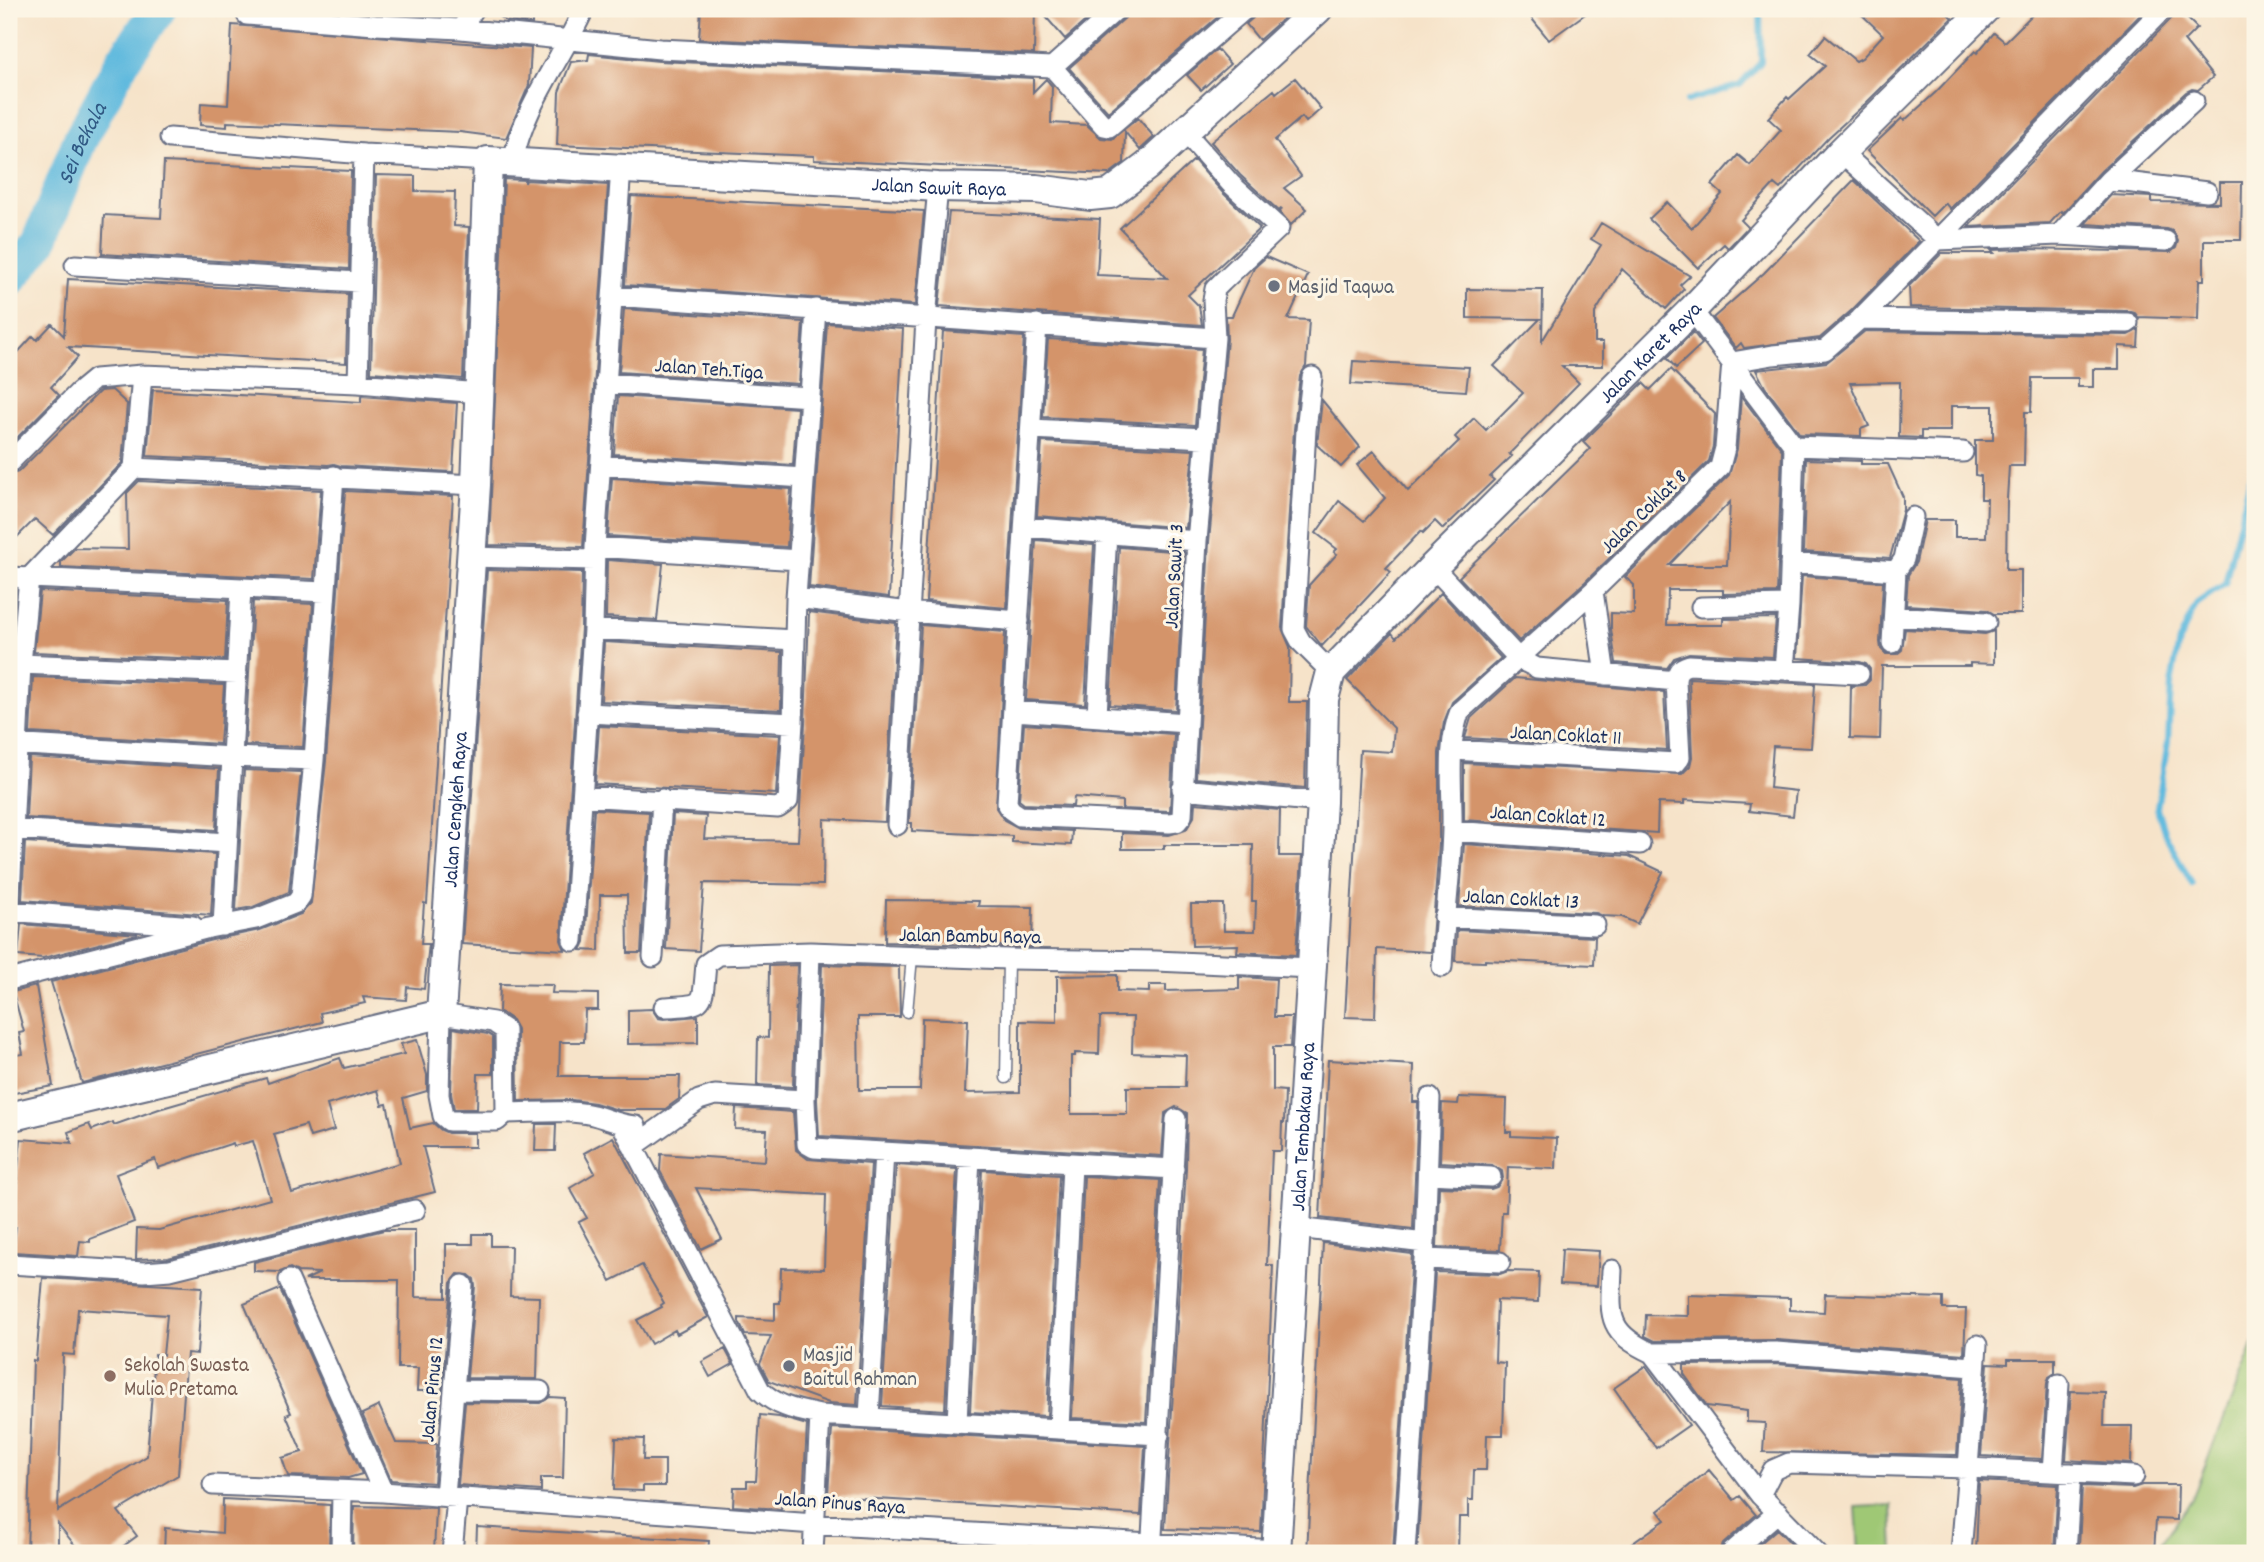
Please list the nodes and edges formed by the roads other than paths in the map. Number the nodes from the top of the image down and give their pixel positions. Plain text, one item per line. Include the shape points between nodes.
1 (252, 9) edge
2 (474, 9) edge
3 (584, 9) edge
4 (1117, 9) edge
5 (1245, 9) edge
6 (1318, 9) edge
7 (1985, 9) edge
8 (2163, 9) edge
9 (380, 17) edge
10 (461, 29) junction
11 (571, 39) junction
12 (1052, 67) junction
13 (2194, 101) dead end
14 (1185, 132) junction
15 (170, 138) dead end
16 (1841, 152) junction
17 (364, 154) junction
18 (500, 161) junction
19 (621, 167) junction
20 (2109, 180) junction
21 (938, 187) junction
22 (2207, 192) dead end
23 (2059, 235) junction
24 (1938, 240) junction
25 (2166, 242) dead end
26 (75, 265) dead end
27 (359, 282) junction
28 (613, 296) junction
29 (816, 309) junction
30 (1692, 310) junction
31 (926, 319) junction
32 (1860, 319) junction
33 (2128, 323) dead end
34 (1037, 324) junction
35 (1215, 338) junction
36 (1732, 362) junction
37 (142, 375) junction
38 (1312, 377) dead end
39 (358, 383) junction
40 (605, 383) junction
41 (480, 393) junction
42 (810, 397) junction
43 (1032, 429) junction
44 (1205, 438) junction
45 (1794, 446) junction
46 (1963, 452) dead end
47 (9, 463) edge
48 (601, 465) junction
49 (134, 468) junction
50 (334, 477) junction
51 (804, 478) junction
52 (476, 485) junction
53 (1913, 517) dead end
54 (1026, 527) junction
55 (1107, 533) junction
56 (1197, 541) junction
57 (594, 553) junction
58 (470, 557) junction
59 (799, 560) junction
60 (1790, 563) junction
61 (1433, 566) junction
62 (1896, 571) junction
63 (9, 577) edge
64 (29, 578) junction
65 (241, 589) junction
66 (1593, 591) junction
67 (325, 592) junction
68 (796, 598) junction
69 (1789, 605) junction
70 (1701, 607) dead end
71 (909, 612) junction
72 (1894, 615) junction
73 (1018, 621) junction
74 (1986, 622) dead end
75 (593, 629) junction
76 (795, 640) junction
77 (1892, 643) dead end
78 (1519, 659) junction
79 (21, 664) junction
80 (1784, 670) junction
81 (1331, 672) junction
82 (237, 673) junction
83 (1858, 674) dead end
84 (1605, 675) junction
85 (1676, 681) junction
86 (1324, 699) joint
87 (1014, 711) junction
88 (587, 713) junction
89 (1097, 715) junction
90 (793, 723) junction
91 (1187, 723) junction
92 (13, 745) edge
93 (1453, 750) junction
94 (232, 757) junction
95 (314, 760) junction
96 (1182, 789) junction
97 (583, 796) junction
98 (662, 799) junction
99 (1322, 802) junction
100 (897, 825) dead end
101 (13, 829) junction
102 (1452, 831) junction
103 (227, 843) junction
104 (1640, 844) dead end
105 (9, 911) edge
106 (9, 917) edge
107 (1444, 917) junction
108 (1595, 925) dead end
109 (216, 927) junction
110 (573, 941) dead end
111 (810, 952) junction
112 (653, 957) dead end
113 (912, 957) junction
114 (1008, 959) junction
115 (1442, 967) dead end
116 (1312, 968) junction
117 (9, 980) edge
118 (664, 1007) dead end
119 (907, 1012) dead end
120 (441, 1014) junction
121 (1006, 1078) dead end
122 (1430, 1098) dead end
123 (804, 1100) junction
124 (506, 1113) junction
125 (9, 1117) edge
126 (1177, 1119) dead end
127 (622, 1125) junction
128 (662, 1128) junction
129 (633, 1147) junction
130 (884, 1152) junction
131 (970, 1157) junction
132 (1072, 1165) junction
133 (1174, 1170) junction
134 (1427, 1174) junction
135 (1491, 1177) dead end
136 (415, 1210) dead end
137 (1297, 1228) junction
138 (1424, 1251) junction
139 (1500, 1262) dead end
140 (9, 1264) edge
141 (1612, 1270) dead end
142 (289, 1280) dead end
143 (463, 1286) dead end
144 (1976, 1345) dead end
145 (1652, 1353) junction
146 (1974, 1367) junction
147 (2059, 1384) dead end
148 (454, 1390) junction
149 (540, 1391) dead end
150 (820, 1415) junction
151 (869, 1417) junction
152 (957, 1422) junction
153 (1059, 1428) junction
154 (1159, 1435) junction
155 (1968, 1468) junction
156 (2062, 1472) junction
157 (2134, 1476) dead end
158 (213, 1485) dead end
159 (342, 1491) junction
160 (383, 1492) junction
161 (1760, 1495) junction
162 (451, 1497) junction
163 (1778, 1512) junction
164 (814, 1524) junction
165 (1151, 1549) edge
166 (1277, 1552) edge
167 (341, 1553) edge
168 (452, 1553) edge
169 (813, 1553) edge
170 (1405, 1553) edge
171 (1731, 1553) edge
172 (1817, 1553) edge
173 (1961, 1553) edge
174 (2066, 1553) edge

1 - 9 street via 247,15
2 - 10 street
3 - 11 street
4 - 12 street
5 - 12 street via 1109,127
6 - 14 street, Jalan Sawit Raya
7 - 16 street, Jalan Karet Raya
8 - 24 street
9 - 10 street
10 - 11 street
11 - 12 street via 660,49
11 - 18 street
13 - 20 street
14 - 21 street, Jalan Sawit Raya via 1110,194
14 - 35 street, Jalan Sawit 3 via 1231,184 1279,228 1215,289
15 - 17 street
16 - 24 street
16 - 30 street, Jalan Karet Raya
17 - 18 street
17 - 27 street
18 - 19 street, Jalan Sawit Raya
18 - 41 street, Jalan Cengkeh Raya
19 - 21 street, Jalan Sawit Raya
19 - 28 street
20 - 22 street
20 - 23 street
21 - 31 street
23 - 24 street
23 - 25 street
24 - 32 street
26 - 27 street
27 - 39 street
28 - 29 street
28 - 40 street
29 - 31 street
29 - 42 street
30 - 36 street
30 - 61 street, Jalan Karet Raya
31 - 34 street
31 - 71 street
32 - 33 street
32 - 36 street via 1825,350
34 - 35 street
34 - 43 street
35 - 44 street, Jalan Sawit 3
36 - 45 street
36 - 66 street, Jalan Coklat 8 via 1720,467
37 - 39 street
37 - 47 street via 95,379
37 - 49 street
38 - 81 street via 1294,629
39 - 41 street
40 - 42 street, Jalan Teh.Tiga
40 - 48 street
41 - 52 street, Jalan Cengkeh Raya
42 - 51 street
43 - 44 street
43 - 54 street
44 - 56 street, Jalan Sawit 3
45 - 46 street
45 - 60 street
48 - 51 street
48 - 57 street
49 - 50 street
49 - 64 street
50 - 52 street
50 - 67 street
51 - 59 street
52 - 58 street, Jalan Cengkeh Raya
53 - 62 street
54 - 55 street
54 - 73 street
55 - 56 street
55 - 89 street
56 - 91 street, Jalan Sawit 3
57 - 58 street
57 - 59 street
57 - 75 street
58 - 120 street, Jalan Cengkeh Raya
59 - 68 street
60 - 62 street
60 - 69 street
61 - 78 street
61 - 81 street, Jalan Karet Raya
62 - 72 street
63 - 64 street
64 - 65 street
64 - 79 street
65 - 67 street
65 - 82 street
66 - 78 street, Jalan Coklat 8
66 - 84 street
67 - 95 street
68 - 71 street
68 - 76 street
69 - 70 street
69 - 80 street
71 - 73 street
71 - 100 street
72 - 74 street
72 - 77 street
73 - 87 street
75 - 76 street
75 - 88 street
76 - 90 street
78 - 84 street via 1537,668
78 - 93 street, Jalan Coklat 8 via 1460,710
79 - 82 street
79 - 92 street
80 - 83 street
80 - 85 street via 1689,664 1677,672
81 - 86 street, Jalan Karet Raya
82 - 94 street
84 - 85 street
85 - 93 street, Jalan Coklat 11 via 1676,763
86 - 99 street, Jalan Tembakau Raya
87 - 89 street
87 - 96 street, Jalan Sawit 3 via 1007,803 1020,816 1177,822 1182,816
88 - 90 street
88 - 97 street
89 - 91 street
90 - 98 street via 790,795 782,807
91 - 96 street, Jalan Sawit 3
92 - 94 street
92 - 101 street
93 - 102 street, Jalan Coklat 8
94 - 95 street
94 - 103 street
95 - 109 street via 301,896 296,903 256,919
96 - 99 street
97 - 98 street
97 - 110 street
98 - 112 street
99 - 116 street, Jalan Tembakau Raya
101 - 103 street
101 - 105 street
102 - 104 street, Jalan Coklat 12
102 - 107 street, Jalan Coklat 8
103 - 109 street
105 - 106 street
105 - 109 street
107 - 108 street, Jalan Coklat 13
107 - 115 street, Jalan Coklat 8
109 - 117 street
111 - 113 street, Jalan Bambu Raya
111 - 118 street, Jalan Bambu Raya via 719,955 706,964 700,1003
111 - 123 street
113 - 114 street, Jalan Bambu Raya
113 - 119 lane
114 - 116 street, Jalan Bambu Raya
114 - 121 lane
116 - 137 street, Jalan Tembakau Raya
120 - 124 street via 493,1021 505,1030
120 - 124 street via 439,1094 443,1116 449,1121 486,1123
120 - 125 street
122 - 134 street
123 - 128 street via 715,1094 698,1100
123 - 130 street via 807,1144
124 - 127 street via 594,1115
126 - 133 street
127 - 128 street
127 - 129 street
128 - 129 street
129 - 150 street via 760,1390 781,1406
130 - 131 street
130 - 151 street
131 - 132 street
131 - 152 street
132 - 133 street
132 - 153 street
133 - 154 street
134 - 135 street
134 - 138 street
136 - 140 street via 170,1270
137 - 138 street
137 - 166 street, Jalan Tembakau Raya
138 - 139 street
138 - 170 street
141 - 145 street via 1611,1314 1621,1335
142 - 160 street
143 - 148 street, Jalan Pinus 12
144 - 146 street
145 - 146 street via 1776,1352
145 - 161 street
146 - 155 street
147 - 156 street
148 - 149 street
148 - 162 street, Jalan Pinus 12
150 - 151 street
150 - 164 street
151 - 152 street
152 - 153 street
153 - 154 street
154 - 165 street
155 - 156 street
155 - 161 street via 1789,1463 1773,1470
155 - 173 street
156 - 157 street
156 - 174 street
158 - 159 street, Jalan Pinus Raya
159 - 160 street, Jalan Pinus Raya
159 - 167 street
160 - 162 street, Jalan Pinus Raya
161 - 163 street
162 - 164 street, Jalan Pinus Raya
162 - 168 street
163 - 171 street
163 - 172 street
164 - 165 street, Jalan Pinus Raya
164 - 169 street
165 - 166 street, Jalan Pinus Raya

